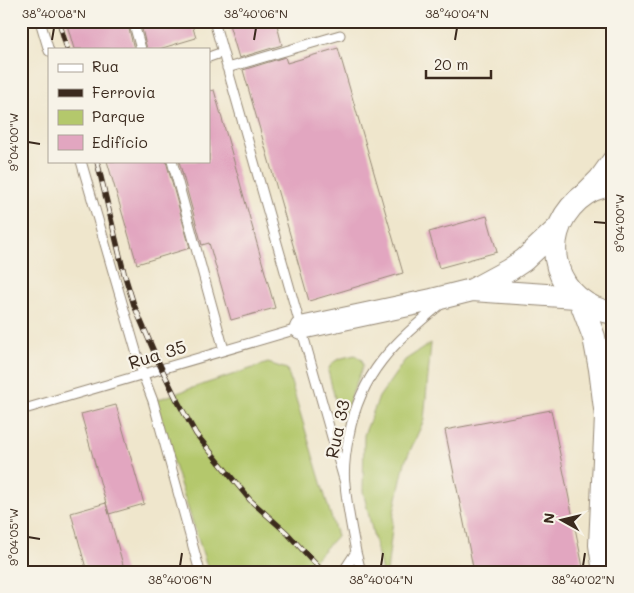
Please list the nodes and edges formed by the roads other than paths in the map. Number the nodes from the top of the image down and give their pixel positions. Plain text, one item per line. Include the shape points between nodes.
1 (40, 21) edge
2 (134, 21) edge
3 (214, 21) edge
4 (340, 35) dead end
5 (48, 48) edge
6 (141, 48) edge
7 (223, 52) junction
8 (210, 57) edge
9 (227, 68) junction
10 (613, 161) edge
11 (81, 162) edge
12 (172, 162) edge
13 (613, 186) edge
14 (585, 194) junction
15 (558, 228) junction
16 (461, 293) junction
17 (578, 298) junction
18 (613, 313) edge
19 (301, 328) junction
20 (224, 350) junction
21 (143, 375) junction
22 (613, 392) edge
23 (21, 410) edge
24 (606, 417) junction
25 (345, 483) junction
26 (356, 552) junction
27 (200, 572) edge
28 (344, 572) edge
29 (361, 572) edge
30 (604, 572) edge

1 - 5 lane
2 - 6 lane
3 - 7 lane
4 - 9 lane
7 - 8 lane
7 - 9 lane
9 - 19 lane
10 - 14 street
11 - 21 lane
12 - 20 lane
13 - 14 street
14 - 15 street via 568,209
15 - 16 street via 510,270
15 - 17 street via 554,247 556,266 564,283
16 - 17 street
16 - 19 street
16 - 25 lane, Rua 33 via 408,331 374,369 351,422
17 - 18 street via 599,310
17 - 24 street via 594,337
19 - 20 lane, Rua 35
19 - 25 lane
20 - 21 lane, Rua 35
21 - 23 lane, Rua 35
21 - 27 lane via 154,401
22 - 24 street
24 - 30 street via 600,544
25 - 26 lane, Rua 33
26 - 28 lane
26 - 29 lane, Rua 33

